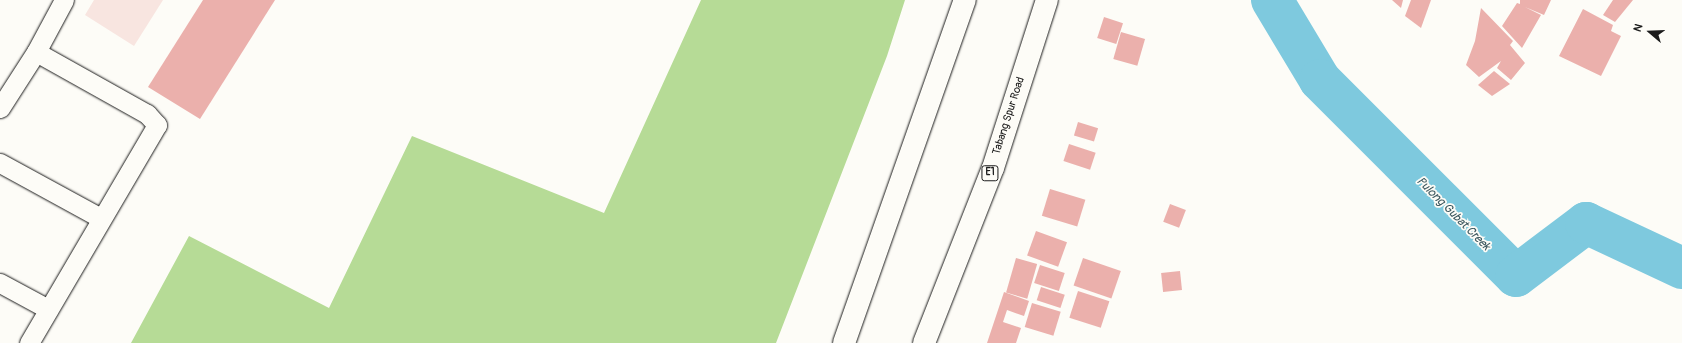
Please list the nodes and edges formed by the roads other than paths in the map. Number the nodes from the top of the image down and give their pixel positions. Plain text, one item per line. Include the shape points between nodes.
1 (64, 0) edge
2 (965, 0) edge
3 (1047, 0) edge
4 (36, 52) junction
5 (0, 108) edge
6 (0, 163) edge
7 (101, 218) junction
8 (0, 284) edge
9 (48, 309) junction
10 (29, 343) edge
11 (844, 343) edge
12 (924, 343) edge

1 - 4 street
2 - 11 highway
3 - 12 highway, Tabang Spur Road / E1 via 992,168
4 - 5 street
4 - 7 street via 147,114 157,125
6 - 7 street
7 - 9 street
8 - 9 street
9 - 10 street

